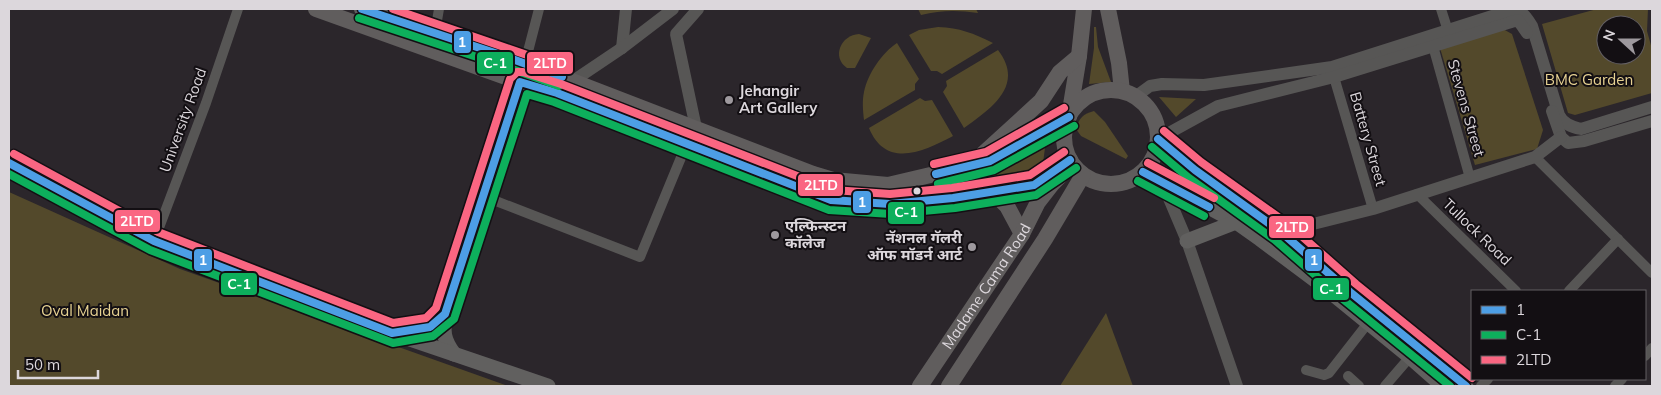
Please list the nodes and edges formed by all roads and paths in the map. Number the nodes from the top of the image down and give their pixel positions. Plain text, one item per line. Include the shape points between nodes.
1 (238, 9) edge
2 (316, 9) edge
3 (365, 9) edge
4 (439, 9) edge
5 (539, 9) edge
6 (626, 9) edge
7 (698, 9) edge
8 (1084, 9) edge
9 (1108, 9) edge
10 (1441, 9) edge
11 (669, 11) edge
12 (1519, 15) junction
13 (1448, 31) junction
14 (434, 32) junction
15 (676, 34) junction
16 (1434, 46) junction
17 (622, 48) junction
18 (1079, 56) junction
19 (519, 61) junction
20 (546, 71) junction
21 (1334, 77) junction
22 (572, 81) junction
23 (520, 82) junction
24 (549, 91) junction
25 (1128, 94) junction
26 (1652, 107) edge
27 (1069, 117) junction
28 (1652, 121) edge
29 (696, 128) junction
30 (1561, 137) junction
31 (1158, 139) junction
32 (687, 143) junction
33 (1535, 157) junction
34 (9, 163) edge
35 (971, 166) junction
36 (1075, 166) junction
37 (1143, 172) junction
38 (1470, 178) junction
39 (1162, 182) junction
40 (992, 191) junction
41 (1417, 194) junction
42 (483, 196) junction
43 (1373, 209) junction
44 (1236, 222) junction
45 (1281, 232) junction
46 (1022, 234) junction
47 (1618, 239) junction
48 (154, 241) junction
49 (1187, 241) junction
50 (1652, 272) edge
51 (1515, 290) edge
52 (1570, 290) edge
53 (444, 314) junction
54 (1368, 323) junction
55 (392, 332) junction
56 (454, 354) junction
57 (1410, 357) junction
58 (1306, 370) dead end
59 (1348, 376) dead end
60 (548, 386) edge
61 (920, 386) edge
62 (949, 386) edge
63 (1237, 386) edge
64 (1359, 386) edge
65 (1385, 386) edge
66 (1443, 386) edge
67 (1466, 386) edge

1 - 48 street, University Road
2 - 23 main road
3 - 14 main road
4 - 14 street
5 - 19 street
6 - 17 street
7 - 15 street
8 - 18 main road
9 - 25 main road
10 - 13 street
11 - 15 street
11 - 17 street
12 - 13 street via 1508,11
12 - 16 street
12 - 26 street via 1525,15 1532,26 1560,119 1571,127 1581,129
12 - 30 street
13 - 25 street via 1332,67 1204,85 1162,84
14 - 19 main road
15 - 29 street
16 - 21 street
16 - 38 street, Stevens Street
17 - 22 street
18 - 27 main road
18 - 35 main road via 1060,72 1041,102
19 - 20 main road
19 - 23 main road
20 - 22 main road
20 - 24 main road
21 - 31 street via 1218,106
21 - 43 street, Battery Street
22 - 24 street
22 - 29 main road
23 - 24 main road
23 - 42 main road
24 - 32 main road
25 - 27 main road via 1108,90 1092,94 1078,103
25 - 31 main road via 1139,98 1150,110 1157,125
27 - 35 main road via 990,161
27 - 36 main road via 1065,146
28 - 30 street via 1584,141 1568,143
29 - 35 main road via 833,180 888,185
30 - 33 street
31 - 37 main road via 1154,157
31 - 45 main road
32 - 40 main road via 831,200 890,204
32 - 42 street via 640,257
33 - 38 street
33 - 47 street
34 - 48 main road
36 - 37 main road via 1091,180 1105,184 1134,180
36 - 40 main road via 1034,185
36 - 46 main road, Madame Cama Road via 1052,184 1038,202
36 - 62 main road, Madame Cama Road via 1044,239
37 - 39 main road
38 - 41 street
39 - 44 main road
39 - 49 street
40 - 46 main road via 1007,206
41 - 43 street
41 - 51 street, Tullock Road
42 - 53 main road
43 - 45 street
44 - 49 main road
44 - 54 main road
45 - 67 main road
46 - 61 main road, Madame Cama Road
47 - 50 street
47 - 52 street
48 - 55 main road
49 - 63 street
53 - 55 main road via 430,327
53 - 56 main road via 442,333
54 - 57 main road
54 - 58 street via 1329,373 1324,375
55 - 56 main road
56 - 60 main road
57 - 65 street
57 - 66 main road
59 - 64 street

